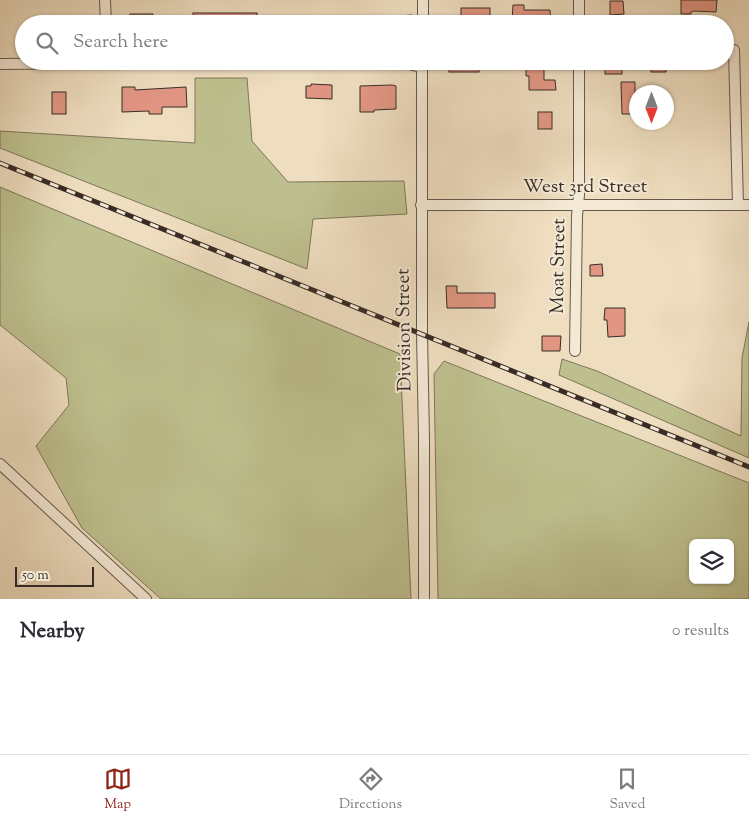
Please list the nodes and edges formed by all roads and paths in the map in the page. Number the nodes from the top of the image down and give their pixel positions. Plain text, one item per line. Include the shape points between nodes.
1 (105, 0) edge
2 (423, 0) edge
3 (579, 0) edge
4 (106, 15) edge
5 (423, 15) edge
6 (579, 15) edge
7 (734, 50) dead end
8 (0, 64) edge
9 (15, 64) edge
10 (421, 70) edge
11 (579, 70) edge
12 (421, 205) junction
13 (578, 205) junction
14 (738, 205) junction
15 (749, 205) edge
16 (575, 351) dead end
17 (0, 464) edge
18 (146, 599) edge
19 (424, 599) edge

1 - 4 street
2 - 5 street
3 - 6 street
7 - 14 street
8 - 9 street
10 - 12 street, Division Street
11 - 13 street, Moat Street
12 - 13 street, West 3rd Street
12 - 19 street, Division Street
13 - 14 street, West 3rd Street
13 - 16 street, Moat Street
14 - 15 street, West 3rd Street
17 - 18 street

